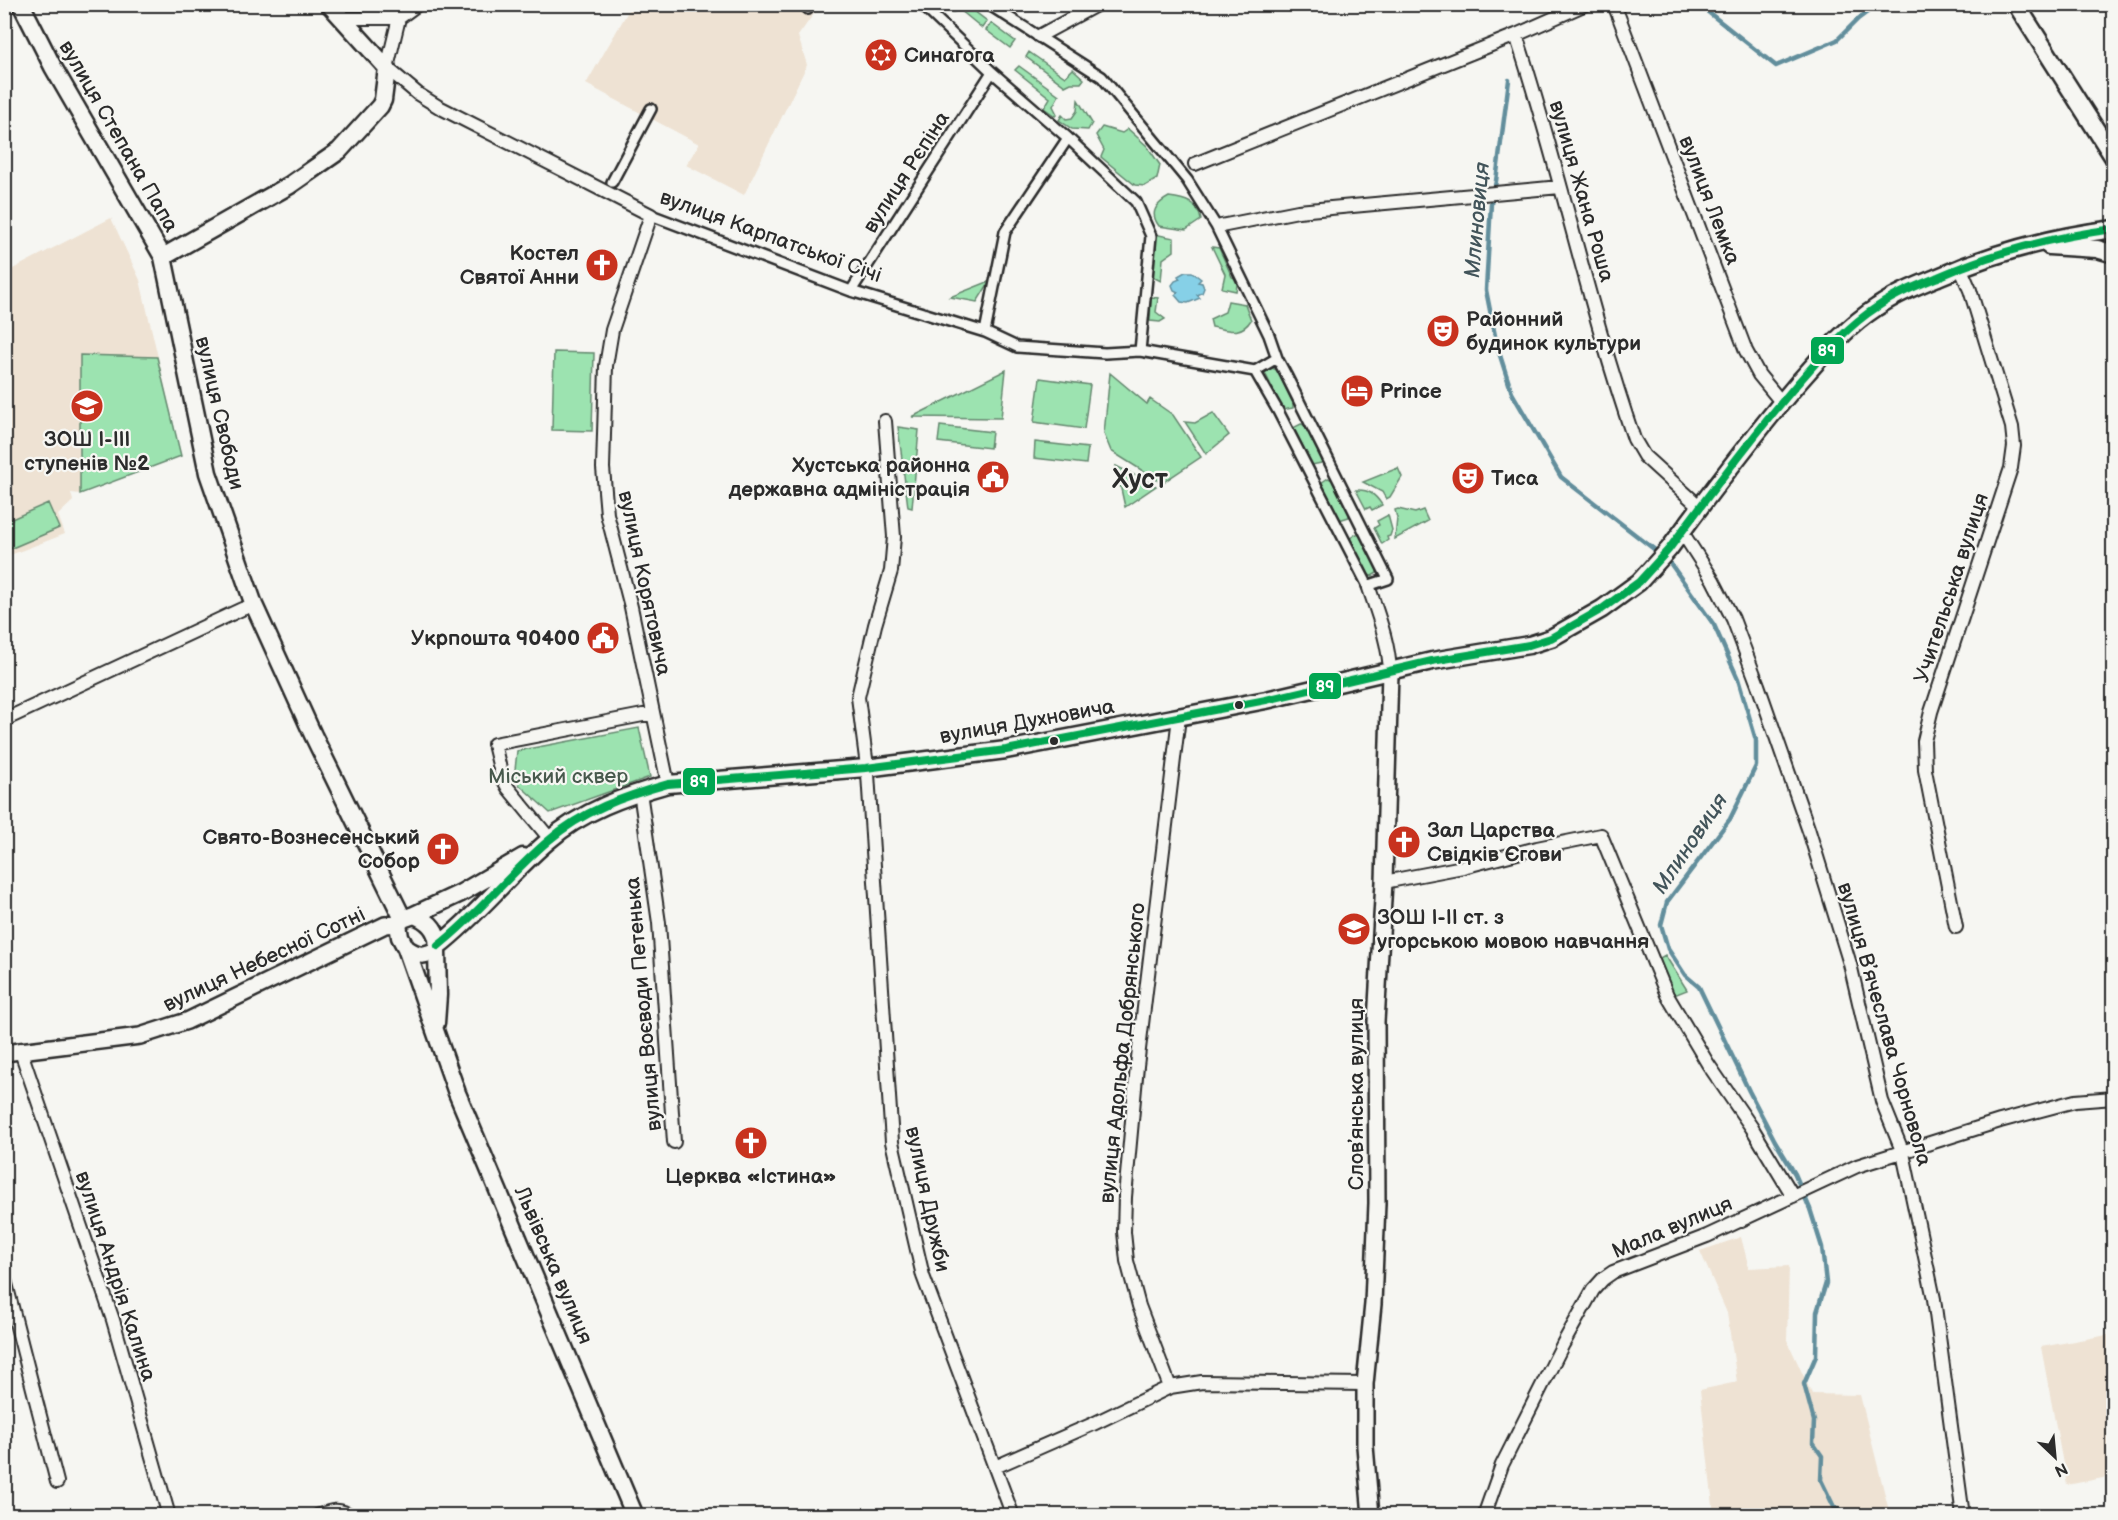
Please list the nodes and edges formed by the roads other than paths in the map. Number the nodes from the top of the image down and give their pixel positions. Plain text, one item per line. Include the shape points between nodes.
1 (21, 4) edge
2 (329, 4) edge
3 (418, 4) edge
4 (921, 4) edge
5 (988, 4) edge
6 (1098, 4) edge
7 (1586, 4) edge
8 (1614, 4) edge
9 (2016, 4) edge
10 (341, 18) junction
11 (399, 18) junction
12 (1516, 35) junction
13 (1039, 36) junction
14 (387, 68) junction
15 (992, 72) junction
16 (651, 109) dead end
17 (1068, 138) junction
18 (2114, 159) edge
19 (1195, 164) joint
20 (1179, 170) junction
21 (612, 182) dead end
22 (1560, 187) junction
23 (651, 215) junction
24 (1218, 226) junction
25 (2114, 229) edge
26 (2021, 246) junction
27 (2114, 254) edge
28 (163, 257) junction
29 (1960, 267) junction
30 (851, 291) junction
31 (985, 332) junction
32 (1140, 351) junction
33 (1276, 358) junction
34 (1255, 371) junction
35 (1782, 403) junction
36 (885, 421) dead end
37 (1700, 507) junction
38 (1682, 532) junction
39 (1368, 587) junction
40 (254, 605) junction
41 (1390, 672) junction
42 (653, 713) junction
43 (1179, 717) junction
44 (4, 720) edge
45 (866, 768) junction
46 (668, 784) junction
47 (640, 792) junction
48 (546, 842) junction
49 (1384, 882) junction
50 (405, 919) junction
51 (1956, 927) dead end
52 (406, 948) junction
53 (437, 948) junction
54 (436, 1030) junction
55 (12, 1051) edge
56 (2114, 1098) edge
57 (674, 1142) dead end
58 (1903, 1153) junction
59 (1793, 1196) junction
60 (4, 1276) edge
61 (1365, 1384) junction
62 (1170, 1387) junction
63 (995, 1467) junction
64 (57, 1482) dead end
65 (169, 1515) edge
66 (317, 1515) edge
67 (351, 1515) edge
68 (635, 1515) edge
69 (1013, 1515) edge
70 (1371, 1515) edge
71 (1484, 1515) edge
72 (1963, 1515) edge

1 - 28 main road, вулиця Степана Папа
2 - 10 main road, вулиця Карпатської Січі
3 - 11 street
4 - 15 street
5 - 13 street
6 - 13 street
7 - 12 street
8 - 35 street, вулиця Лемка via 1746,351
9 - 18 main road
10 - 11 street
10 - 14 main road, вулиця Карпатської Січі
11 - 14 street
12 - 19 street
12 - 22 street, вулиця Жана Роша
13 - 20 street via 1102,77
14 - 23 street, вулиця Карпатської Січі via 433,104
14 - 28 main road via 380,106 339,151 290,185
15 - 17 street
15 - 30 street, вулиця Рєпіна
16 - 21 street
17 - 31 street via 1005,232
17 - 32 street via 1136,202 1151,236
19 - 20 street
20 - 24 street
22 - 24 street via 1298,211
22 - 37 street, вулиця Жана Роша via 1634,439 1644,456
23 - 30 street, вулиця Карпатської Січі
23 - 42 street, вулиця Корятовича via 612,330 606,366 603,468 607,514
24 - 33 street
25 - 26 main road
26 - 27 main road via 2074,247
26 - 29 main road
28 - 40 main road, вулиця Свободи via 205,463
29 - 35 main road via 1900,292 1874,308 1829,348
29 - 51 street, Учительська вулиця via 1995,370 2014,446 2011,468 1930,712 1924,741 1925,770
30 - 31 street, вулиця Карпатської Січі
31 - 32 street, вулиця Карпатської Січі via 1017,347 1105,353
32 - 34 street, вулиця Карпатської Січі
33 - 34 street
33 - 39 street via 1388,579
34 - 39 street
35 - 37 main road
36 - 45 street, вулиця Дружби via 894,537 891,571 858,697
37 - 38 main road
38 - 41 main road via 1634,586 1551,638
38 - 58 street, вулиця Вʼячеслава Чорновола via 1733,619 1758,685 1850,964 1882,1101
39 - 41 street via 1385,637
40 - 44 street
40 - 50 main road, вулиця Свободи via 313,735
41 - 43 main road, вулиця Духновича
41 - 49 street, Словʼянська вулиця
42 - 46 street, вулиця Корятовича
42 - 48 street via 494,744 502,777
43 - 45 main road, вулиця Духновича via 995,752
43 - 62 street, вулиця Адольфа Добрянського via 1137,1066 1124,1232 1127,1262 1139,1306
45 - 46 main road, вулиця Духновича
45 - 63 street, вулиця Дружби via 892,1142 923,1276
46 - 47 main road, вулиця Духновича
47 - 48 main road, вулиця Духновича via 612,801
47 - 57 street, вулиця Воєводи Петенька via 659,923
48 - 50 main road via 461,892
48 - 53 main road
49 - 59 street via 1601,835 1666,995
49 - 61 street, Словʼянська вулиця via 1376,1022 1377,1203
50 - 52 main road via 400,937
50 - 53 main road via 432,924
50 - 55 street, вулиця Небесної Сотні via 385,925 187,1021 140,1036
52 - 53 main road via 419,956
52 - 54 main road, Львівська вулиця
53 - 54 main road, Львівська вулиця
54 - 68 main road, Львівська вулиця via 457,1093
55 - 65 street, вулиця Андрія Калина via 113,1320
56 - 58 street, Мала вулиця via 2075,1101
58 - 59 street, Мала вулиця via 1857,1166
58 - 72 street, вулиця Вʼячеслава Чорновола via 1934,1299
59 - 71 street, Мала вулиця via 1603,1279 1558,1354 1502,1465
60 - 64 street
61 - 62 street via 1202,1382
61 - 70 street, Словʼянська вулиця
62 - 63 street
63 - 69 street, вулиця Дружби
66 - 67 street via 334,1510

